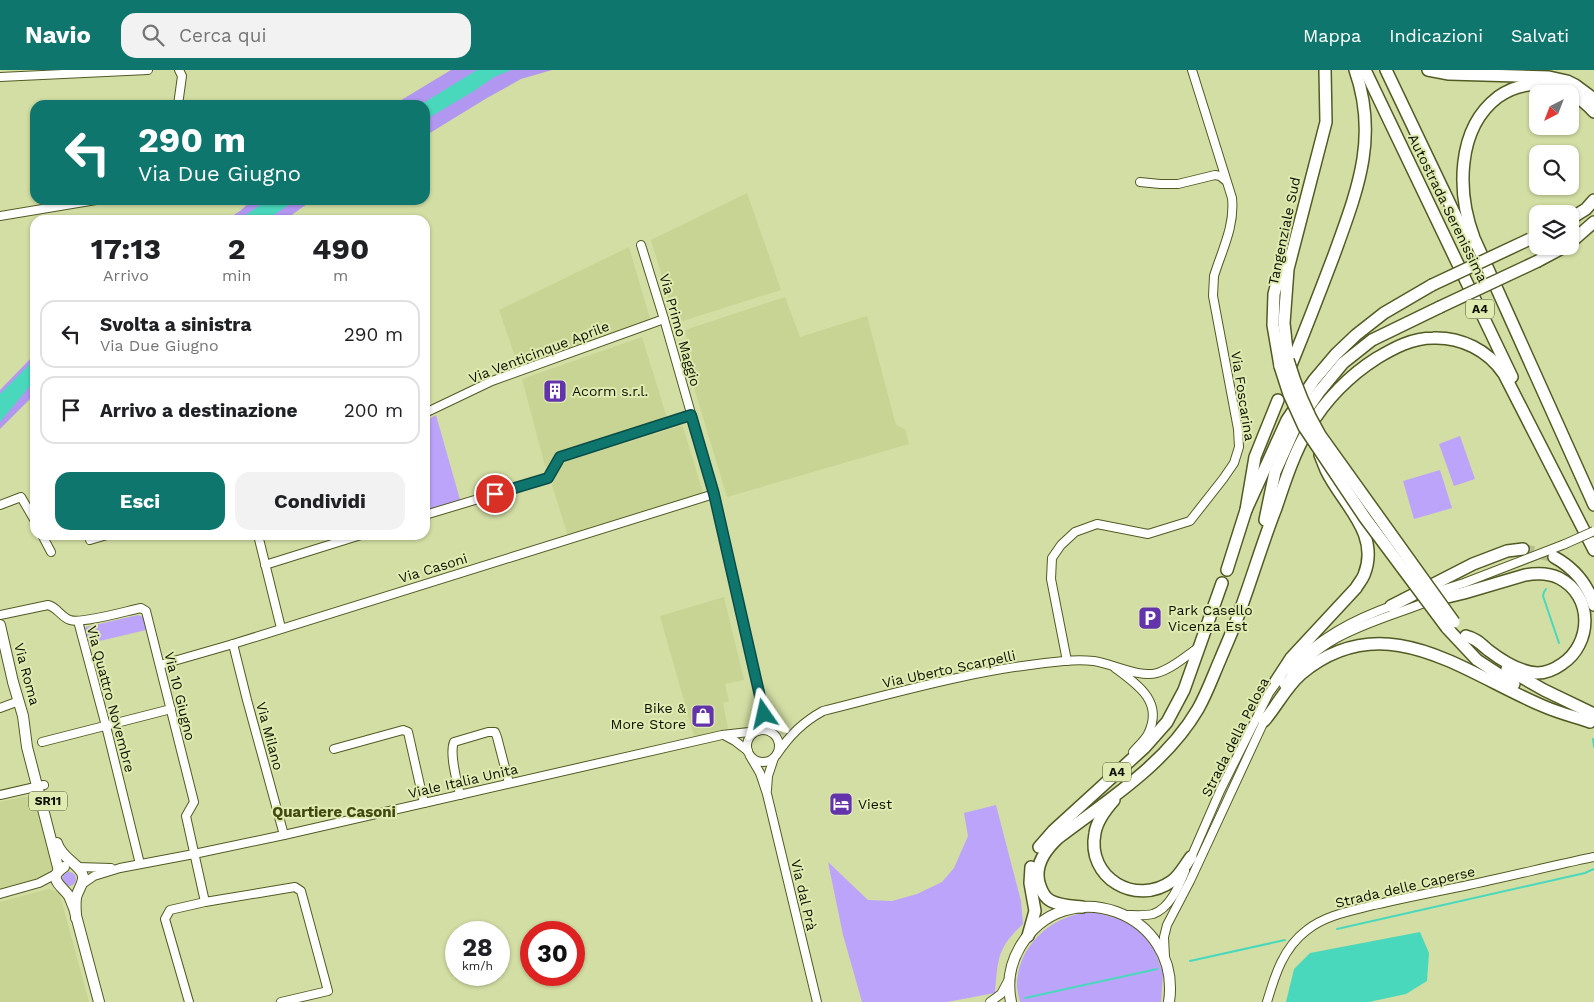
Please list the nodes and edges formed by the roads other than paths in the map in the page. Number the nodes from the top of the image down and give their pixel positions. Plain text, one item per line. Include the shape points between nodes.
1 (141, 70) edge
2 (148, 70) edge
3 (179, 70) edge
4 (1192, 70) edge
5 (1326, 70) edge
6 (1355, 70) edge
7 (1365, 70) edge
8 (1386, 70) edge
9 (1428, 70) edge
10 (0, 77) edge
11 (1594, 99) edge
12 (179, 100) edge
13 (1594, 112) edge
14 (1225, 180) junction
15 (1140, 182) dead end
16 (1594, 200) edge
17 (66, 205) edge
18 (1579, 213) edge
19 (0, 216) edge
20 (1594, 222) edge
21 (1579, 235) edge
22 (1529, 239) edge
23 (641, 245) dead end
24 (1549, 255) edge
25 (664, 319) junction
26 (1286, 364) junction
27 (1278, 400) dead end
28 (430, 411) edge
29 (691, 415) junction
30 (1318, 449) junction
31 (714, 494) junction
32 (0, 505) edge
33 (1594, 505) edge
34 (1246, 510) junction
35 (30, 512) edge
36 (430, 513) edge
37 (1594, 531) edge
38 (45, 540) edge
39 (259, 540) edge
40 (345, 540) edge
41 (1523, 549) tunnel mouth
42 (1594, 549) edge
43 (51, 552) dead end
44 (1258, 556) junction
45 (1554, 557) tunnel mouth
46 (265, 565) junction
47 (1227, 570) dead end
48 (1222, 583) dead end
49 (1464, 583) junction
50 (1431, 601) junction
51 (1594, 605) edge
52 (1391, 606) junction
53 (0, 615) edge
54 (78, 622) junction
55 (0, 624) edge
56 (1451, 625) junction
57 (281, 628) junction
58 (1, 634) edge
59 (1466, 636) junction
60 (233, 644) junction
61 (1200, 646) junction
62 (1067, 661) junction
63 (160, 665) junction
64 (1112, 666) junction
65 (1276, 681) junction
66 (19, 701) junction
67 (0, 708) edge
68 (171, 709) junction
69 (764, 714) junction
70 (1593, 720) edge
71 (1264, 721) junction
72 (106, 726) junction
73 (798, 728) junction
74 (759, 731) junction
75 (772, 733) junction
76 (722, 735) junction
77 (42, 742) dead end
78 (334, 749) dead end
79 (749, 753) junction
80 (776, 756) junction
81 (509, 783) junction
82 (1129, 784) junction
83 (41, 786) junction
84 (1095, 792) junction
85 (767, 794) junction
86 (460, 795) junction
87 (0, 796) edge
88 (424, 803) junction
89 (284, 835) junction
90 (194, 854) junction
91 (1191, 857) junction
92 (1594, 857) edge
93 (140, 864) junction
94 (76, 866) junction
95 (120, 868) junction
96 (58, 872) junction
97 (39, 883) junction
98 (80, 886) junction
99 (62, 889) junction
100 (0, 894) edge
101 (205, 902) junction
102 (1082, 907) junction
103 (1125, 915) junction
104 (76, 918) junction
105 (1028, 936) junction
106 (1165, 958) junction
107 (1010, 972) junction
108 (100, 1002) edge
109 (189, 1002) edge
110 (281, 1002) edge
111 (817, 1002) edge
112 (990, 1002) edge
113 (1011, 1002) edge
114 (1168, 1002) edge
115 (1267, 1002) edge

1 - 2 street
1 - 10 street
3 - 12 street via 182,76
4 - 14 street, Via Foscarina
5 - 26 highway, Tangenziale Sud via 1326,122 1274,294 1273,325
6 - 26 highway via 1365,119 1360,180 1318,297
7 - 42 highway, Autostrada Serenissima / A4
8 - 33 highway, Autostrada Serenissima / A4
9 - 11 highway via 1449,74 1549,77 1567,81
13 - 33 highway via 1574,95 1552,86 1532,85 1509,91 1490,104 1474,127 1466,151 1463,179 1466,212 1474,238
14 - 15 street via 1215,175 1178,184
14 - 62 street, Via Foscarina via 1232,198 1232,221 1212,290 1238,429 1237,456 1229,472 1190,521 1148,534 1097,524 1075,532 1061,545 1052,558 1051,579
16 - 18 highway
17 - 19 street
20 - 21 highway
22 - 34 highway, bridge via 1432,285 1384,313 1336,354 1287,420
23 - 25 street, Via Primo Maggio
24 - 44 highway, bridge via 1372,340 1343,363 1296,425 1275,472
25 - 28 street, Via Venticinque Aprile via 492,381
25 - 29 street, Via Primo Maggio
26 - 30 highway, Tangenziale Sud, bridge via 1289,394
26 - 56 highway, Tangenziale Sud, bridge via 1320,435
27 - 34 highway via 1255,457
29 - 31 street, Via Primo Maggio
29 - 36 street via 560,457 548,478
30 - 56 highway, Tangenziale Sud, bridge via 1365,518
30 - 65 highway, bridge via 1326,470 1364,531 1368,546 1367,562 1356,588 1291,658
31 - 57 street, Via Casoni
31 - 69 street, Via Primo Maggio
32 - 35 street via 21,497
34 - 47 highway
37 - 49 street, Strada della Pelosa, bridge
38 - 43 street
39 - 46 street
40 - 46 street
41 - 52 highway via 1489,557
42 - 44 highway via 1501,371 1490,358 1472,346 1434,338 1406,343 1376,359 1353,376 1325,406 1299,447
44 - 82 highway via 1241,609 1199,707 1165,752
45 - 51 highway via 1577,574
46 - 57 street
48 - 61 highway, A4
49 - 50 street, Strada della Pelosa
49 - 52 street, Strada della Pelosa
50 - 59 highway via 1519,576 1541,574 1559,578 1570,587 1578,596 1586,619 1584,636 1576,651 1555,669 1536,673 1502,659 1479,641
50 - 71 street, Strada della Pelosa via 1344,634 1316,650 1279,692
52 - 65 street, Strada della Pelosa via 1326,637
53 - 54 street, Via Quattro Novembre via 48,605
54 - 63 street, Via 10 Giugno via 141,608 146,611
54 - 72 street, Via Quattro Novembre
55 - 58 main road, Via Roma
56 - 59 highway, Tangenziale Sud
56 - 70 highway, Tangenziale Sud via 1477,660 1506,680
57 - 60 street, Via Casoni
58 - 66 main road, Via Roma
59 - 70 highway, Tangenziale Sud via 1520,678
60 - 63 street, Via Casoni
60 - 89 street, Via Milano
61 - 64 street, Via Uberto Scarpelli via 1156,674
61 - 84 highway, A4 via 1182,695 1167,722 1144,748
62 - 64 street, Via Uberto Scarpelli via 1095,661
62 - 73 street, Via Uberto Scarpelli via 1007,668 823,711
63 - 68 street, Via 10 Giugno
64 - 84 street, Via Uberto Scarpelli via 1134,682 1151,701 1153,720 1148,735
65 - 91 street, Strada della Pelosa via 1220,791
66 - 67 street
66 - 83 main road, Via Roma / SR11 via 27,747
68 - 72 street
68 - 90 street, Via 10 Giugno via 194,802 186,816
69 - 74 street, Via Primo Maggio
69 - 75 street, Via Primo Maggio
70 - 71 highway via 1543,706 1417,648 1379,644 1358,646 1318,662 1290,685
71 - 106 street, Strada della Pelosa via 1167,925
72 - 77 street
72 - 93 street, Via Quattro Novembre
73 - 75 street, Via Uberto Scarpelli via 792,732
73 - 80 street, Via Uberto Scarpelli
74 - 75 street
74 - 76 street, Viale Italia Unita
74 - 79 street via 750,737
75 - 80 street via 779,745
76 - 79 street
76 - 81 street, Viale Italia Unita
78 - 88 street via 403,730 408,732
79 - 80 street via 759,762 770,761
79 - 85 street, Via dal Prà
80 - 85 street, Via dal Prà via 768,776
81 - 86 street, Viale Italia Unita
81 - 86 street via 495,732 488,732 454,742 452,747
82 - 91 highway via 1098,822 1093,848 1101,870 1120,886 1137,891 1153,890 1174,880
82 - 102 highway, A4 via 1058,838 1039,863 1037,877 1046,897 1058,904
83 - 87 street
83 - 94 main road, Via Roma / SR11 via 58,846 65,858
83 - 96 main road, Via Roma / SR11
84 - 105 highway, A4 via 1053,831 1036,852 1030,875 1035,911
85 - 111 street, Via dal Prà
86 - 88 street, Viale Italia Unita
88 - 89 street, Viale Italia Unita
89 - 90 street, Viale Italia Unita
90 - 93 street, Viale Italia Unita
90 - 101 street, Via 10 Giugno
91 - 103 street, Strada della Pelosa via 1178,887 1161,910 1152,914
92 - 115 street, Strada delle Caperse via 1403,898 1321,921 1293,942 1285,954 1276,970
93 - 95 street, Viale Italia Unita
94 - 95 street, Viale Italia Unita
94 - 96 main road via 67,866
94 - 98 main road, Via Roma / SR11 via 82,876
95 - 98 street, Viale Italia Unita via 94,876
96 - 97 street
96 - 99 main road, Via Roma / SR11 via 56,880
97 - 99 street
97 - 100 street
98 - 99 main road via 70,892
98 - 104 main road, Via Roma / SR11
99 - 104 main road, Via Roma / SR11 via 71,900
101 - 109 street via 170,910 165,919
101 - 110 street via 295,887 301,891 328,991
102 - 103 main road via 1102,908
102 - 105 main road via 1048,919
103 - 106 main road via 1149,932
104 - 108 main road, Via Roma
105 - 107 main road
106 - 114 main road via 1170,982
107 - 112 street via 1001,994
107 - 113 main road

